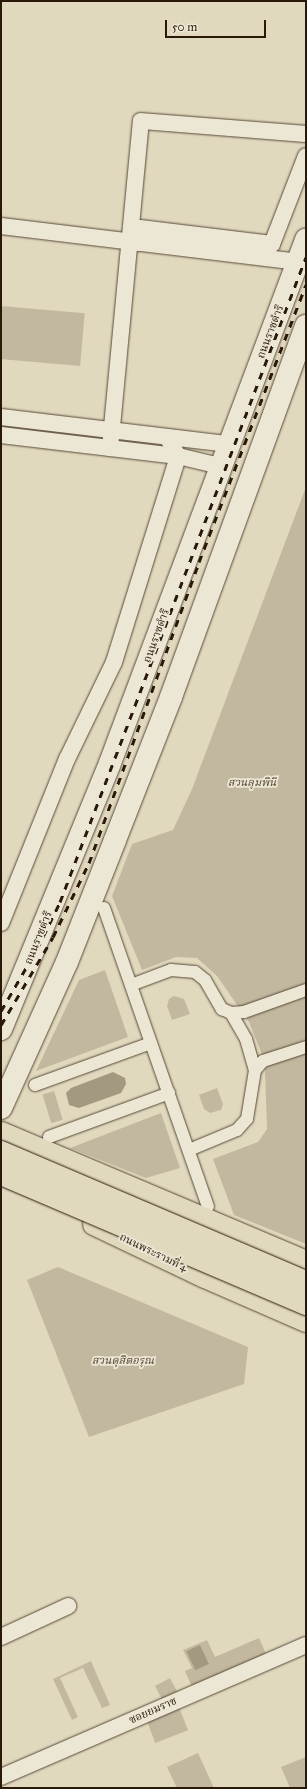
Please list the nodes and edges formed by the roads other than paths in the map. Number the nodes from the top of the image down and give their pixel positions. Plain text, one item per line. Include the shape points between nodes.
1 (306, 134) edge
2 (306, 156) edge
3 (1, 226) edge
4 (306, 240) edge
5 (133, 243) junction
6 (297, 262) junction
7 (270, 334) junction
8 (303, 335) edge
9 (1, 417) edge
10 (112, 430) junction
11 (1, 435) edge
12 (168, 437) junction
13 (228, 444) junction
14 (110, 448) junction
15 (178, 456) junction
16 (220, 466) junction
17 (139, 685) junction
18 (171, 697) junction
19 (61, 883) junction
20 (98, 903) junction
21 (1, 923) edge
22 (131, 985) junction
23 (306, 990) edge
24 (231, 1013) junction
25 (1, 1029) edge
26 (151, 1042) junction
27 (306, 1047) edge
28 (255, 1070) junction
29 (35, 1085) dead end
30 (169, 1093) junction
31 (1, 1108) edge
32 (1, 1133) edge
33 (49, 1137) dead end
34 (189, 1150) junction
35 (1, 1152) edge
36 (1, 1174) edge
37 (1, 1184) edge
38 (208, 1206) dead end
39 (274, 1248) junction
40 (306, 1262) edge
41 (306, 1282) edge
42 (255, 1299) junction
43 (306, 1304) edge
44 (306, 1321) edge
45 (68, 1606) dead end
46 (1, 1637) edge
47 (306, 1645) edge
48 (1, 1777) edge

1 - 5 street via 141,121
2 - 5 street via 272,244 140,228
3 - 5 street
4 - 6 main road, ถนนราชดำริ
5 - 6 street
5 - 10 street
6 - 7 main road, ถนนราชดำริ
7 - 8 main road
7 - 13 main road, ถนนราชดำริ
8 - 18 main road
9 - 10 street
10 - 12 street
10 - 14 street
11 - 14 street
12 - 13 street
12 - 15 street
13 - 16 main road, ถนนราชดำริ
14 - 15 street
15 - 16 street
15 - 21 street via 114,662 67,759
16 - 17 main road, ถนนราชดำริ
17 - 18 main road
17 - 19 main road, ถนนราชดำริ
18 - 20 main road
19 - 20 main road
19 - 25 main road, ถนนราชดำริ
20 - 22 street
20 - 31 main road via 67,962
22 - 24 street via 171,970 195,972 205,980 222,1009
22 - 26 street
23 - 24 street via 244,1012
24 - 28 street via 246,1038
26 - 29 street
26 - 30 street
27 - 28 street via 263,1061
28 - 34 street via 247,1119 237,1130
30 - 33 street
30 - 34 street
32 - 39 main road
34 - 38 street
35 - 41 main road, bridge
36 - 43 main road, ถนนพระรามที่ 4, bridge
37 - 42 main road, ถนนพระรามที่ 4 via 99,1226
39 - 40 main road
39 - 42 main road via 262,1251 255,1257 249,1269 246,1281
42 - 44 main road, ถนนพระรามที่ 4
45 - 46 street
47 - 48 street, ซอยยมราช

